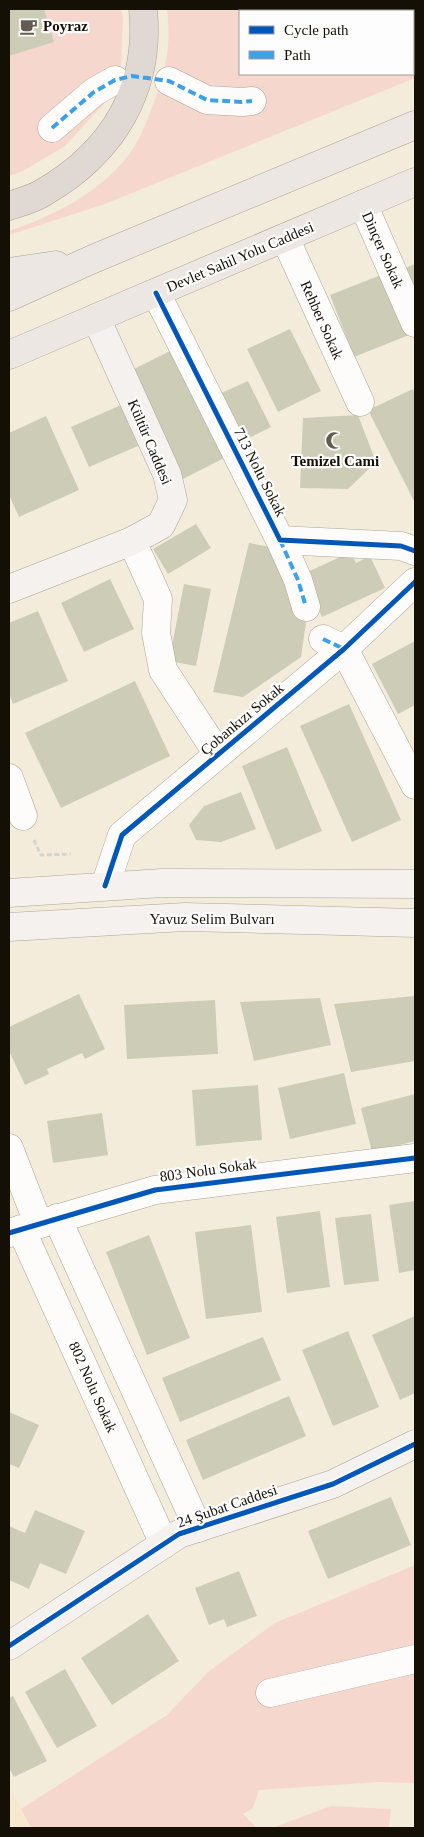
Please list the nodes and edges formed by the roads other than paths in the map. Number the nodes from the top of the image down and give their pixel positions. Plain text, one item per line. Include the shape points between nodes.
1 (143, 9) edge
2 (115, 80) dead end
3 (169, 81) dead end
4 (252, 100) dead end
5 (415, 124) edge
6 (52, 128) dead end
7 (415, 182) edge
8 (364, 204) junction
9 (9, 206) edge
10 (285, 238) junction
11 (92, 259) junction
12 (9, 272) edge
13 (156, 293) junction
14 (9, 297) edge
15 (96, 318) junction
16 (415, 323) edge
17 (9, 355) edge
18 (360, 402) dead end
19 (280, 540) junction
20 (132, 541) junction
21 (415, 551) edge
22 (415, 582) edge
23 (9, 589) edge
24 (306, 607) dead end
25 (333, 644) junction
26 (218, 754) junction
27 (9, 778) edge
28 (415, 785) edge
29 (23, 816) dead end
30 (415, 884) edge
31 (105, 886) junction
32 (9, 893) edge
33 (415, 923) edge
34 (9, 927) edge
35 (9, 1148) edge
36 (415, 1158) edge
37 (31, 1226) edge
38 (415, 1444) edge
39 (198, 1528) junction
40 (164, 1544) junction
41 (9, 1646) edge
42 (415, 1659) edge
43 (270, 1694) dead end

1 - 9 highway via 146,37 141,64 132,96 111,134 83,165 51,188
2 - 6 street via 94,92
3 - 4 street via 207,100
5 - 11 main road
7 - 8 main road, Devlet Sahil Yolu Caddesi
8 - 10 main road, Devlet Sahil Yolu Caddesi
8 - 16 street, Dinçer Sokak
10 - 13 main road, Devlet Sahil Yolu Caddesi
10 - 18 street, Rehber Sokak
11 - 12 main road
11 - 14 main road
13 - 15 main road, Devlet Sahil Yolu Caddesi
13 - 19 street, 713 Nolu Sokak
15 - 17 main road, Devlet Sahil Yolu Caddesi
15 - 20 street, Kültür Caddesi via 166,474 173,500 161,525
19 - 21 street, 713 Nolu Sokak via 401,546
19 - 24 street, 713 Nolu Sokak
20 - 23 street, Kültür Caddesi
20 - 26 street via 158,599 156,633 163,670
22 - 25 street, Çobankızı Sokak
25 - 26 street, Çobankızı Sokak
25 - 28 street
26 - 31 street, Çobankızı Sokak via 122,835
27 - 29 street
30 - 31 street via 162,883
31 - 32 street
33 - 34 street, Yavuz Selim Bulvarı via 186,917
35 - 37 street
36 - 37 street, 803 Nolu Sokak via 155,1190
37 - 39 street
37 - 40 street, 802 Nolu Sokak
38 - 39 street, 24 Şubat Caddesi via 334,1484
39 - 40 street, 24 Şubat Caddesi via 179,1534
40 - 41 street, 24 Şubat Caddesi
42 - 43 street

